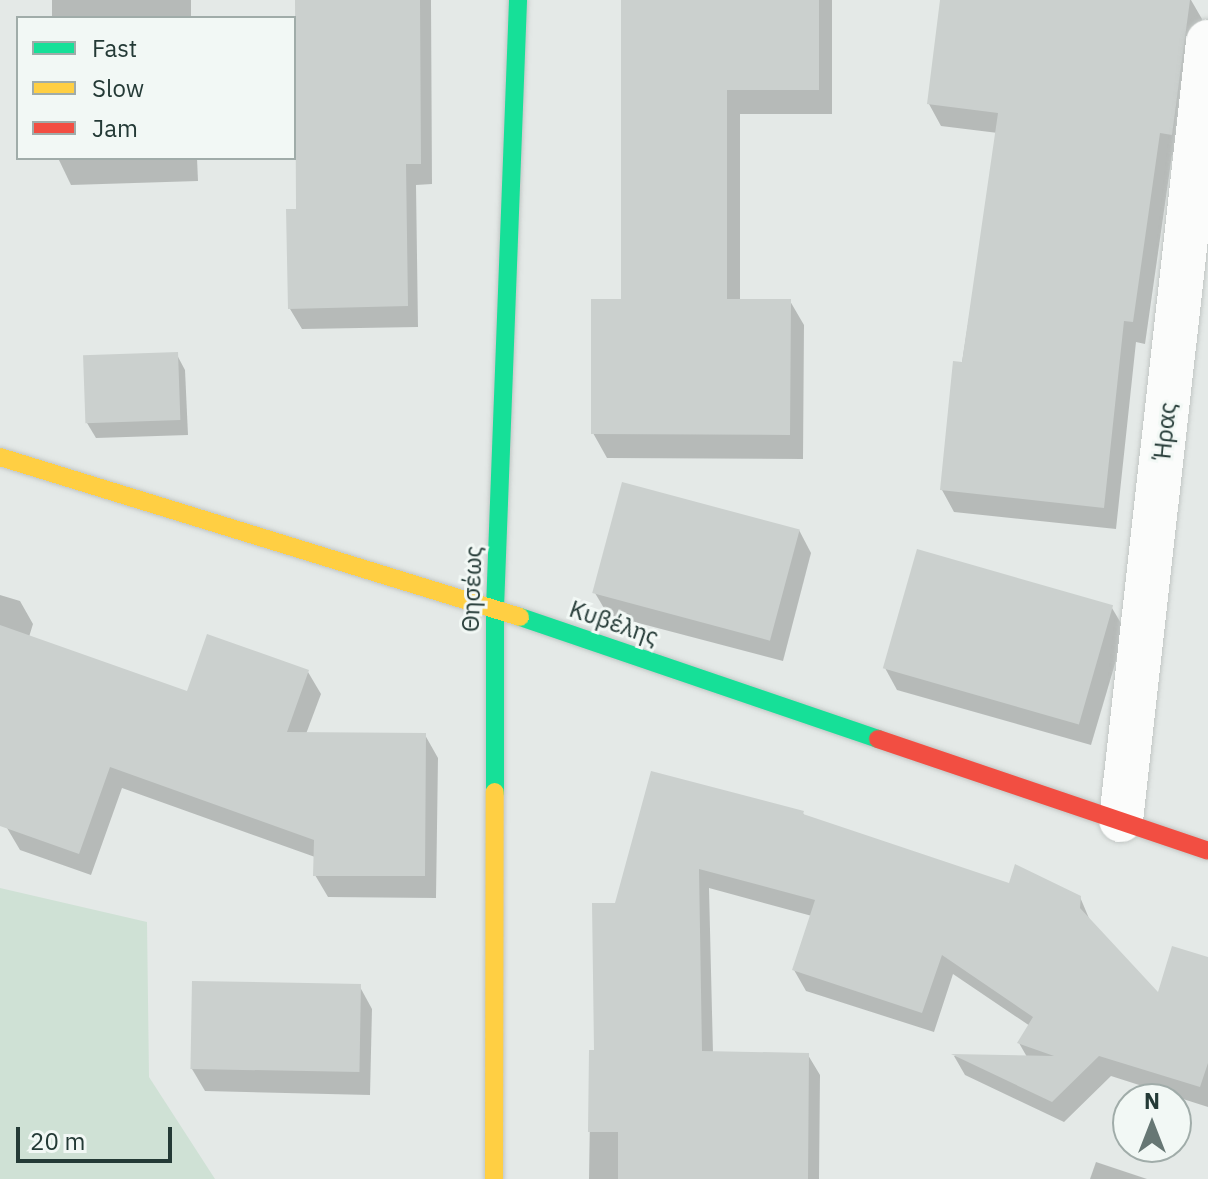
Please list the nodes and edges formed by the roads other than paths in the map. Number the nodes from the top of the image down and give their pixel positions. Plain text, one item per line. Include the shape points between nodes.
1 (518, 0) edge
2 (1208, 42) edge
3 (0, 457) edge
4 (495, 608) junction
5 (1121, 820) junction
6 (1208, 851) edge
7 (494, 1179) edge

1 - 4 street, Θησέως
2 - 5 street, Ήρας
3 - 4 street, Κυβέλης
4 - 5 street, Κυβέλης
4 - 7 street, Θησέως
5 - 6 street, Κυβέλης

